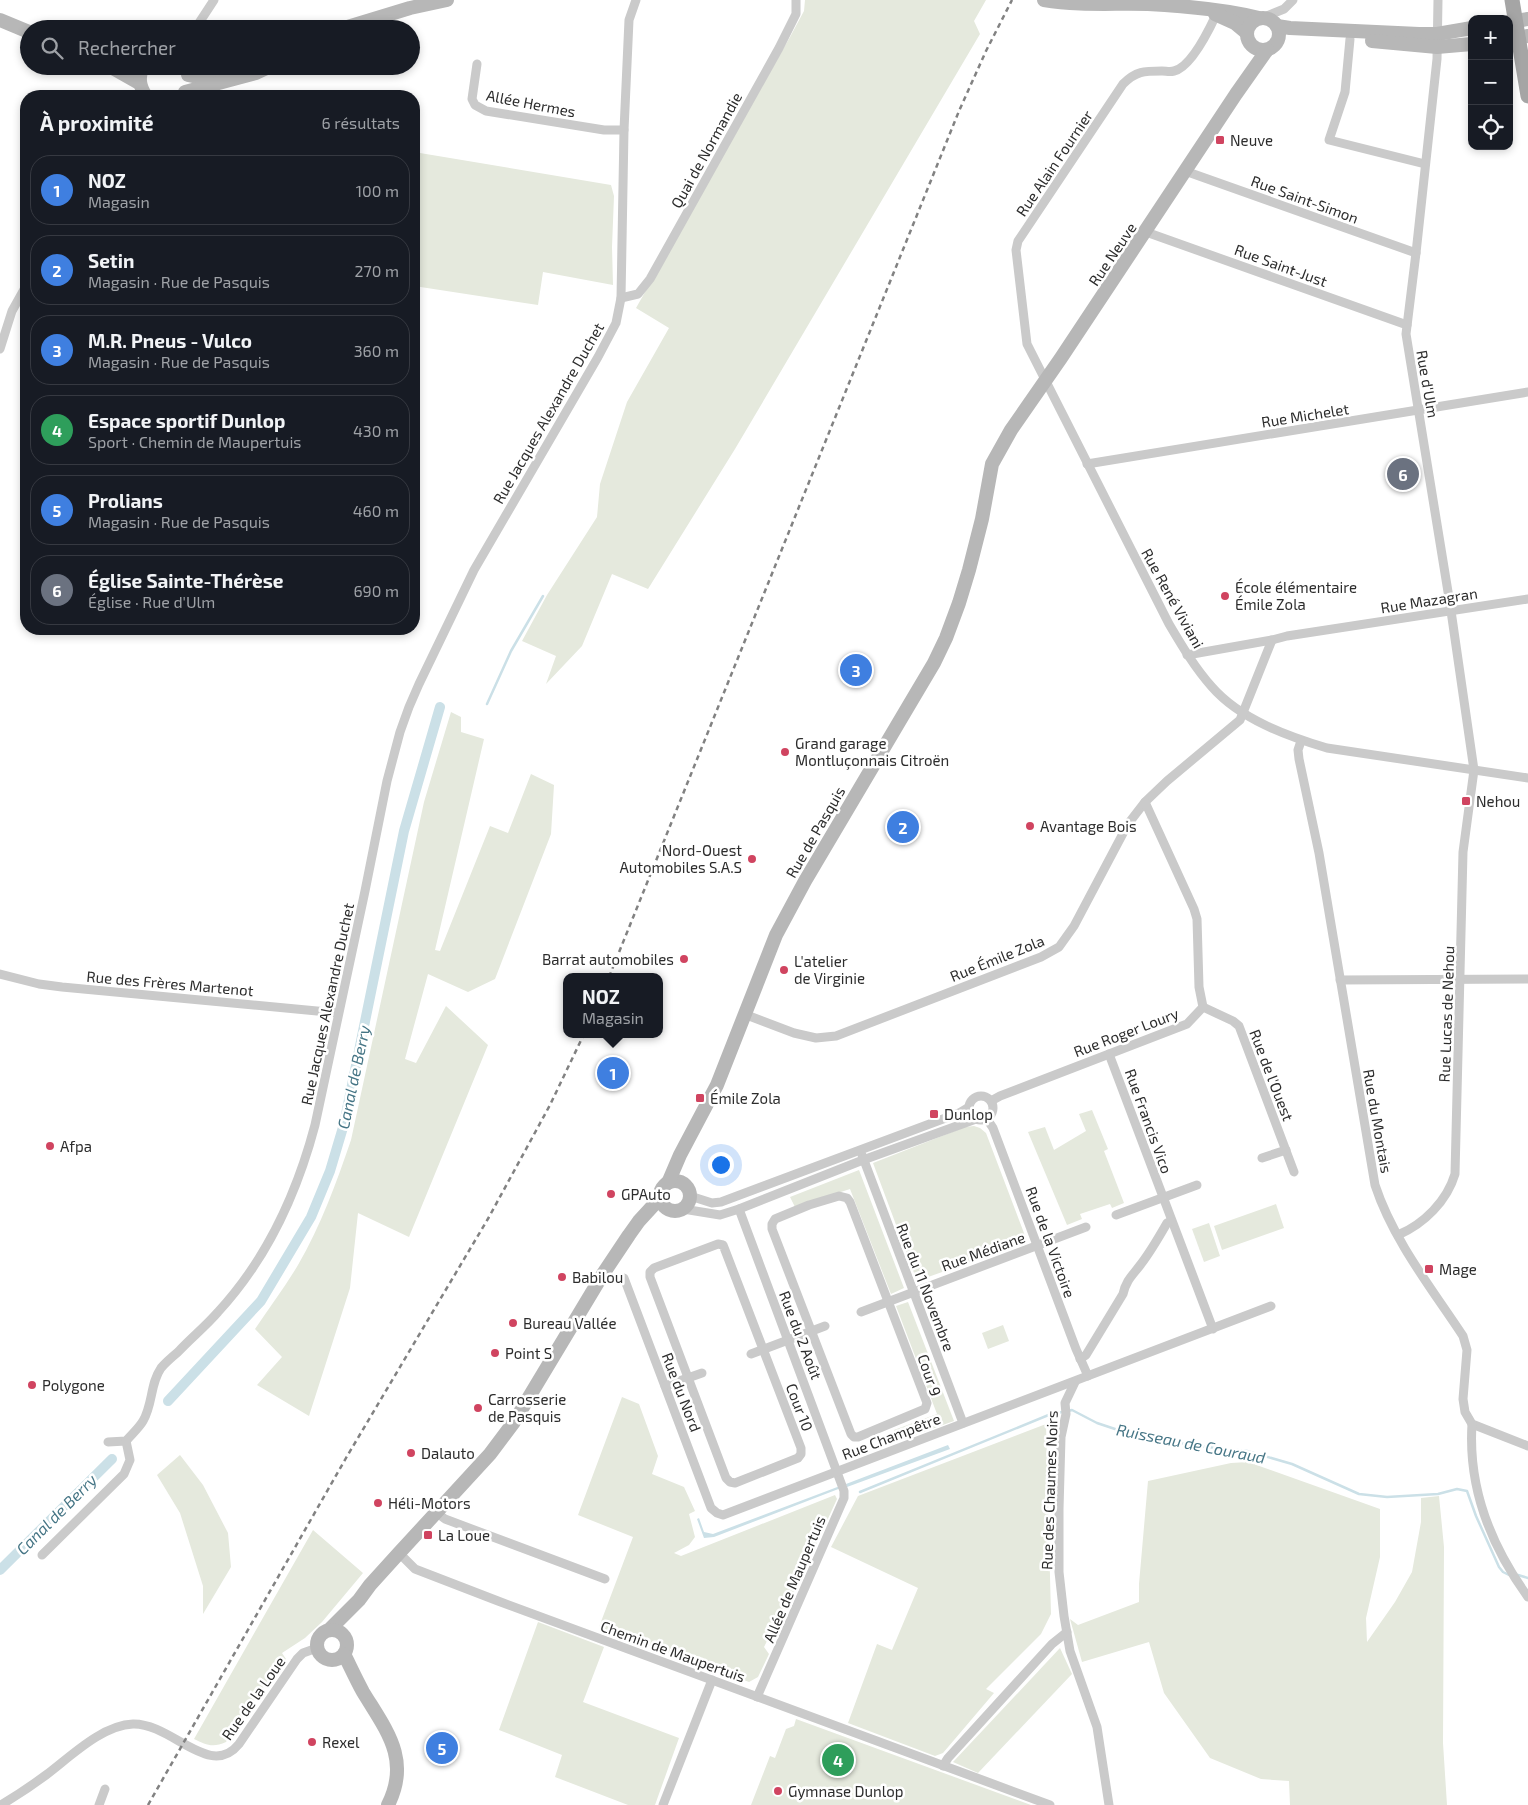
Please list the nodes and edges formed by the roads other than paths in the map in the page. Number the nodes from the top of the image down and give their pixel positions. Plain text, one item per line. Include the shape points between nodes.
1 (214, 0) edge
2 (447, 0) edge
3 (636, 0) edge
4 (796, 0) edge
5 (1044, 0) edge
6 (1293, 0) edge
7 (1438, 0) edge
8 (1512, 0) edge
9 (1190, 7) junction
10 (1216, 15) junction
11 (1261, 18) junction
12 (0, 20) edge
13 (201, 20) edge
14 (371, 20) edge
15 (1518, 21) edge
16 (20, 28) edge
17 (1468, 29) edge
18 (1278, 32) junction
19 (1519, 37) edge
20 (1249, 39) junction
21 (1350, 39) junction
22 (1437, 40) junction
23 (1468, 44) edge
24 (1267, 50) junction
25 (477, 64) dead end
26 (122, 75) edge
27 (140, 75) edge
28 (186, 75) edge
29 (196, 75) edge
30 (248, 75) edge
31 (231, 79) junction
32 (140, 90) edge
33 (142, 90) edge
34 (185, 90) edge
35 (196, 90) edge
36 (1236, 94) junction
37 (1528, 96) edge
38 (624, 130) junction
39 (1425, 164) junction
40 (1185, 171) junction
41 (1146, 232) junction
42 (1416, 254) junction
43 (20, 297) edge
44 (621, 298) junction
45 (1407, 325) junction
46 (0, 349) edge
47 (1045, 381) junction
48 (1528, 392) edge
49 (1418, 410) junction
50 (1011, 430) joint
51 (1087, 464) junction
52 (1528, 598) edge
53 (1451, 611) junction
54 (1272, 640) junction
55 (1187, 655) junction
56 (1243, 712) junction
57 (1301, 741) junction
58 (1474, 770) junction
59 (1528, 778) edge
60 (1145, 802) junction
61 (0, 974) edge
62 (1461, 979) junction
63 (1528, 979) edge
64 (1340, 980) junction
65 (1203, 1007) junction
66 (338, 1012) junction
67 (744, 1014) junction
68 (1109, 1054) junction
69 (991, 1101) junction
70 (969, 1106) junction
71 (976, 1119) junction
72 (987, 1119) junction
73 (688, 1141) junction
74 (1286, 1150) junction
75 (862, 1155) junction
76 (1262, 1158) dead end
77 (1294, 1172) dead end
78 (668, 1183) junction
79 (1197, 1185) dead end
80 (688, 1190) junction
81 (1162, 1197) junction
82 (664, 1203) junction
83 (683, 1209) junction
84 (739, 1209) junction
85 (1116, 1215) dead end
86 (1172, 1221) junction
87 (1086, 1227) dead end
88 (1398, 1235) junction
89 (1038, 1246) junction
90 (624, 1278) dead end
91 (913, 1292) junction
92 (888, 1302) junction
93 (1271, 1306) dead end
94 (861, 1312) dead end
95 (824, 1326) dead end
96 (1213, 1329) junction
97 (810, 1331) junction
98 (788, 1340) junction
99 (763, 1349) junction
100 (751, 1354) dead end
101 (1080, 1359) junction
102 (702, 1373) dead end
103 (1088, 1376) junction
104 (688, 1378) junction
105 (1075, 1382) junction
106 (665, 1386) junction
107 (963, 1423) junction
108 (1472, 1424) junction
109 (126, 1441) junction
110 (108, 1442) dead end
111 (1528, 1446) edge
112 (838, 1471) junction
113 (437, 1513) junction
114 (717, 1513) joint
115 (399, 1553) junction
116 (42, 1555) dead end
117 (605, 1580) dead end
118 (1528, 1596) edge
119 (360, 1600) junction
120 (329, 1630) junction
121 (1067, 1632) junction
122 (344, 1637) junction
123 (317, 1648) junction
124 (340, 1656) junction
125 (712, 1680) junction
126 (757, 1697) junction
127 (943, 1766) junction
128 (105, 1789) dead end
129 (5, 1804) edge
130 (99, 1805) edge
131 (388, 1805) edge
132 (663, 1805) edge
133 (1050, 1805) edge
134 (1109, 1805) edge

1 - 13 street
2 - 14 main road
3 - 38 street, Rue Jacques Alexandre Duchet via 629,20
4 - 44 street, Quai de Normandie via 796,14 788,30 650,279 638,294
5 - 9 main road via 1072,4
6 - 11 street via 1284,9
7 - 22 street, Rue d'Ulm
8 - 15 main road
9 - 10 main road
9 - 11 main road
10 - 20 main road via 1235,23
10 - 47 street, Rue Alain Fournier via 1182,68 1173,72 1144,71 1132,75 1123,84 1018,241 1016,250 1027,344
11 - 18 main road via 1271,20
11 - 20 main road via 1250,23
12 - 16 main road
15 - 19 main road
17 - 22 main road
18 - 21 main road
18 - 22 main road via 1290,28
18 - 24 main road via 1274,45
19 - 37 main road
20 - 24 main road via 1258,49
20 - 36 main road, Rue Neuve via 1246,68
21 - 22 main road
21 - 39 street via 1345,92 1330,140
22 - 23 main road
22 - 39 street, Rue d'Ulm
24 - 36 main road, Rue Neuve
25 - 38 street, Allée Hermes via 472,99 475,105 486,111 604,130
26 - 32 main road
27 - 33 main road
28 - 34 main road
29 - 31 main road via 207,79
30 - 31 main road
31 - 35 main road
36 - 40 main road, Rue Neuve
38 - 44 street, Rue Jacques Alexandre Duchet
39 - 42 street, Rue d'Ulm
40 - 41 main road, Rue Neuve
40 - 42 street, Rue Saint-Simon
41 - 45 street, Rue Saint-Just
41 - 47 main road, Rue Neuve
42 - 45 street, Rue d'Ulm
43 - 46 street
44 - 66 street, Rue Jacques Alexandre Duchet via 609,338 474,570 419,684 400,732 387,781
45 - 49 street, Rue d'Ulm
47 - 50 main road, Rue Neuve
47 - 51 street, Rue René Viviani
48 - 49 street, Rue Michelet
49 - 51 street, Rue Michelet
49 - 53 street, Rue d'Ulm
50 - 67 main road, Rue de Pasquis via 992,464 969,570 946,638 804,880 776,935
51 - 55 street, Rue René Viviani
52 - 53 street, Rue Mazagran
53 - 54 street, Rue Mazagran
53 - 58 street, Rue d'Ulm
54 - 55 street, Rue Mazagran
54 - 56 street, Rue Émile Zola
55 - 56 street, Rue René Viviani via 1213,688
56 - 57 street, Rue René Viviani
56 - 60 street, Rue Émile Zola via 1240,720
57 - 58 street, Rue René Viviani via 1327,748
57 - 64 street, Rue du Montais via 1299,760 1320,853
58 - 59 street, Rue René Viviani
58 - 62 street, Rue Lucas de Nehou via 1463,852
60 - 65 street via 1197,919 1199,987
60 - 67 street, Rue Émile Zola via 1128,824 1074,926 1059,947 1041,957 836,1036 816,1038 794,1034
61 - 66 street, Rue des Frères Martenot via 62,987
62 - 63 street
62 - 64 street
62 - 88 street, Rue Lucas de Nehou via 1455,1174 1451,1187 1428,1215
64 - 88 street, Rue du Montais via 1375,1182
65 - 68 street, Rue Roger Loury via 1187,1024
65 - 74 street, Rue de l'Ouest via 1239,1026
66 - 109 street, Rue Jacques Alexandre Duchet via 311,1139 288,1207 248,1276 218,1312 162,1367 152,1386 143,1422
67 - 73 main road, Rue de Pasquis via 717,1085
68 - 69 street, Rue Roger Loury
68 - 81 street, Rue Francis Vico
69 - 70 street, Rue Roger Loury via 980,1096
69 - 72 street via 993,1112
70 - 71 street via 970,1114
70 - 75 street, Rue Roger Loury
71 - 72 street, Rue Roger Loury
71 - 75 street, Rue Roger Loury
72 - 89 street, Rue de la Victoire
73 - 78 main road, Rue de Pasquis
73 - 80 main road, Rue de Pasquis via 683,1160
74 - 76 street
74 - 77 street, Rue de l'Ouest
75 - 80 street, Rue Roger Loury via 850,1154 721,1202 712,1203
75 - 84 street, Rue Roger Loury
75 - 91 street, Rue du 11 Novembre
78 - 80 main road via 677,1182
78 - 82 main road via 662,1189
79 - 81 street
80 - 83 main road via 687,1206
81 - 85 street
81 - 86 street, Rue Francis Vico
82 - 83 main road via 676,1211
82 - 113 main road via 639,1221 603,1274 514,1422
83 - 84 street, Rue Roger Loury via 720,1215
84 - 98 street, Rue du 2 Août
86 - 96 street, Rue Francis Vico
86 - 101 street via 1167,1223 1133,1272 1086,1356
87 - 89 street, Rue Médiane
88 - 108 street, Rue du Montais via 1463,1336 1467,1350 1463,1398 1465,1412
89 - 91 street, Rue Médiane
89 - 101 street, Rue de la Victoire
90 - 106 street, Rue du Nord
91 - 92 street, Rue Médiane
91 - 107 street, Rue du 11 Novembre
92 - 94 street, Rue Médiane
92 - 97 street, Cour 9 via 927,1407 858,1437 851,1434
92 - 97 street, Cour 9 via 847,1198 840,1196 809,1206 775,1219 772,1229
93 - 96 street
95 - 97 street
96 - 103 street, Rue Champêtre
97 - 98 street
98 - 99 street
98 - 112 street, Rue du 2 Août
99 - 100 street
99 - 104 street, Cour 10 via 801,1454 735,1483 726,1478
99 - 104 street, Cour 10 via 723,1246 718,1244 654,1268 650,1277
101 - 103 street, Rue de la Victoire
102 - 104 street
103 - 105 street, Rue Champêtre
104 - 106 street
105 - 107 street, Rue Champêtre
105 - 121 street, Rue des Chaumes Noirs via 1065,1410 1061,1437 1059,1572
106 - 114 street, Rue du Nord via 711,1508
107 - 112 street, Rue Champêtre
108 - 111 street
108 - 118 street, Rue du Montais via 1477,1494 1483,1515 1502,1556
109 - 110 street
109 - 116 street via 130,1460 124,1474
112 - 114 street, Rue Champêtre via 723,1514
112 - 126 street, Allée de Maupertuis via 844,1498
113 - 115 main road
113 - 117 street via 445,1519
115 - 119 main road
115 - 125 street, Chemin de Maupertuis via 415,1569
119 - 120 main road
119 - 122 main road
120 - 122 main road via 338,1631
120 - 123 main road via 321,1635
121 - 127 street via 1046,1651
121 - 134 street, Rue des Chaumes Noirs via 1070,1651 1097,1727
122 - 124 main road via 347,1645
123 - 124 main road via 322,1656 331,1660
123 - 129 street, Rue de la Loue via 302,1653 297,1659 230,1754 213,1757 154,1728 137,1724 120,1726 101,1735
124 - 131 main road via 389,1733 398,1772 394,1794
125 - 126 street, Chemin de Maupertuis
125 - 132 street
126 - 127 street, Chemin de Maupertuis
127 - 133 street, Chemin de Maupertuis
128 - 130 street

